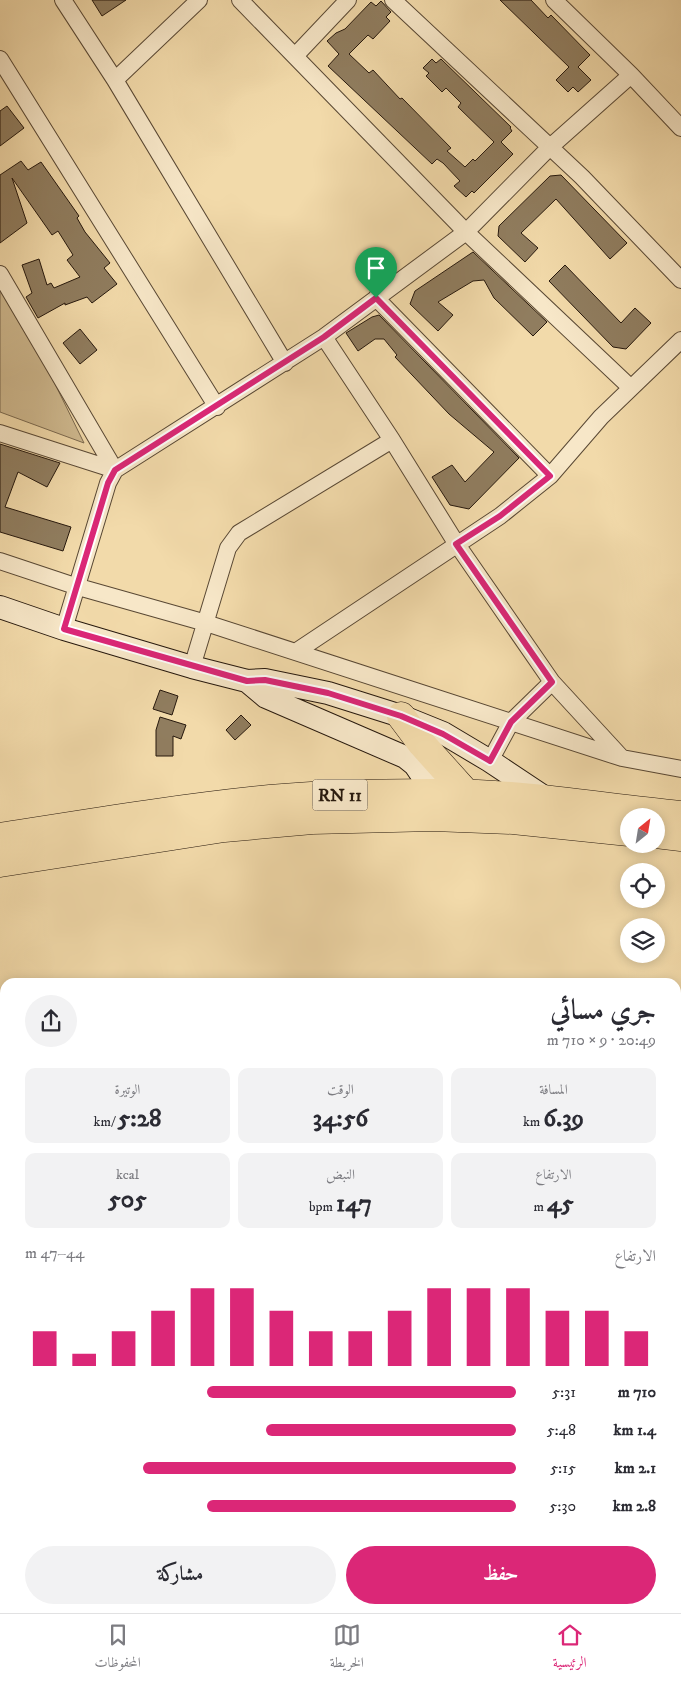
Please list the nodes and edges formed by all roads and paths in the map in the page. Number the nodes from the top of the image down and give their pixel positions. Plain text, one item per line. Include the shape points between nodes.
1 (63, 0) edge
2 (199, 0) edge
3 (240, 0) edge
4 (348, 0) edge
5 (393, 0) edge
6 (554, 0) edge
7 (295, 56) junction
8 (0, 59) edge
9 (631, 75) junction
10 (115, 80) junction
11 (8, 87) edge
12 (681, 128) edge
13 (549, 148) junction
14 (466, 232) junction
15 (0, 275) edge
16 (681, 280) edge
17 (376, 298) junction
18 (324, 337) junction
19 (681, 340) edge
20 (285, 363) junction
21 (631, 388) junction
22 (217, 407) junction
23 (0, 433) edge
24 (392, 440) junction
25 (115, 470) junction
26 (550, 476) junction
27 (456, 544) junction
28 (0, 561) edge
29 (76, 586) junction
30 (0, 607) edge
31 (206, 623) junction
32 (64, 629) junction
33 (297, 651) junction
34 (192, 667) junction
35 (247, 681) junction
36 (552, 682) junction
37 (401, 716) junction
38 (511, 722) junction
39 (622, 758) junction
40 (490, 761) junction
41 (681, 769) edge
42 (434, 793) junction
43 (467, 794) junction
44 (547, 799) junction
45 (681, 815) edge
46 (620, 831) edge
47 (665, 835) edge
48 (0, 837) edge
49 (681, 837) edge
50 (0, 863) edge

1 - 10 street
2 - 10 street
3 - 7 street
4 - 7 street
5 - 13 street
6 - 9 street
7 - 14 street
8 - 11 street
9 - 12 street
9 - 13 street
10 - 20 street
11 - 22 street
13 - 14 street
13 - 16 street via 582,177
14 - 17 street
14 - 21 street
15 - 25 street
17 - 18 street
17 - 26 street
18 - 20 street
18 - 24 street
19 - 21 street
20 - 22 street
21 - 26 street
22 - 25 street
23 - 25 street
24 - 27 street
24 - 31 street via 239,532 228,548
25 - 29 street
26 - 27 street via 500,516
27 - 33 street
27 - 36 street
28 - 29 street
29 - 31 street
29 - 32 street
30 - 32 street
31 - 33 street
31 - 34 street
32 - 34 street
33 - 38 street
34 - 35 street
35 - 37 street via 265,680 328,693
35 - 42 street via 266,697 405,757
36 - 38 street
36 - 39 street
37 - 40 street via 443,734
37 - 43 highway
38 - 39 street
38 - 40 street
39 - 41 street
40 - 44 street
42 - 43 highway, RN 11
42 - 48 highway, RN 11 via 271,799
43 - 44 highway, RN 11
44 - 45 highway, RN 11
46 - 50 highway, RN 11 via 513,820 433,817 312,820 224,828
47 - 49 highway

